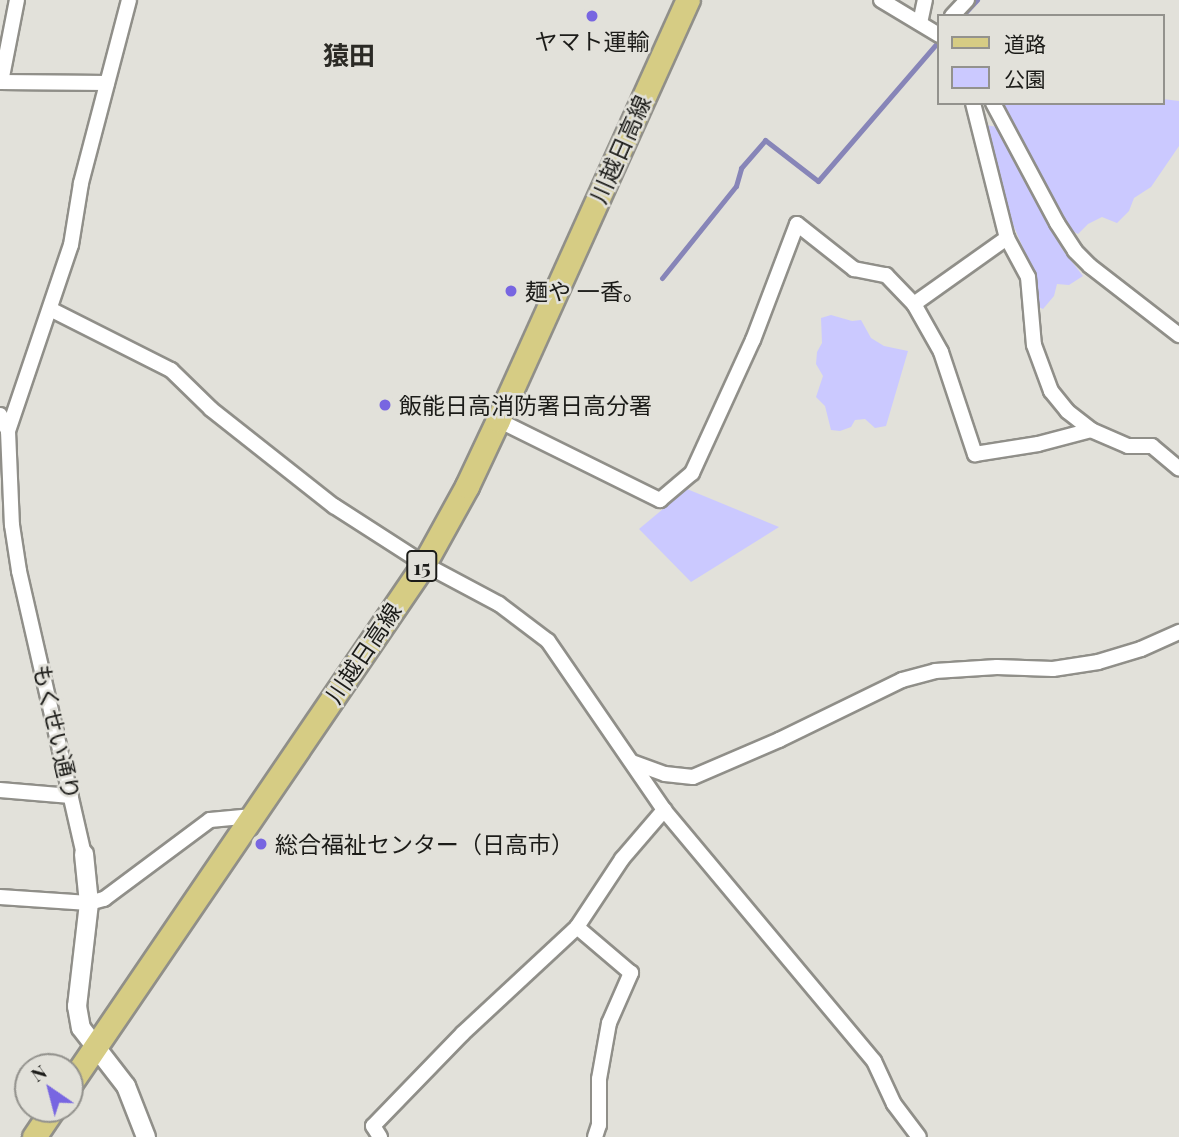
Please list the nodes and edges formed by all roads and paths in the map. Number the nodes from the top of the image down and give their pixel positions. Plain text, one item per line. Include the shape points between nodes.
1 (17, 0) edge
2 (130, 0) edge
3 (688, 0) edge
4 (881, 0) edge
5 (925, 0) edge
6 (967, 0) edge
7 (954, 14) edge
8 (920, 23) junction
9 (937, 32) edge
10 (0, 82) edge
11 (107, 83) junction
12 (974, 105) edge
13 (994, 105) edge
14 (1007, 238) junction
15 (914, 304) junction
16 (50, 309) junction
17 (1179, 335) edge
18 (0, 415) edge
19 (498, 420) junction
20 (1091, 430) junction
21 (8, 431) junction
22 (1179, 469) edge
23 (5, 486) edge
24 (424, 564) junction
25 (1179, 632) edge
26 (632, 762) junction
27 (0, 790) edge
28 (71, 796) junction
29 (664, 810) junction
30 (253, 816) junction
31 (84, 854) joint
32 (0, 897) edge
33 (89, 903) junction
34 (577, 927) junction
35 (94, 1049) junction
36 (84, 1064) edge
37 (146, 1137) edge
38 (380, 1137) edge
39 (595, 1137) edge
40 (919, 1137) edge

1 - 10 street
2 - 11 street
3 - 19 main road, 川越日高線 / 15
4 - 8 street
5 - 8 street
6 - 7 street
8 - 9 street
10 - 11 street
11 - 16 street via 81,183 71,245
12 - 14 street
13 - 17 street via 1075,251
14 - 15 street
14 - 20 street via 1028,277 1034,345 1051,391
15 - 19 street via 886,275 854,269 797,224 753,340 692,473 660,500
15 - 20 street via 941,352 975,454
16 - 21 street
16 - 24 street via 171,370 267,455 334,506
18 - 21 street, もくせい通り
19 - 24 main road, 川越日高線 / 15
20 - 22 street via 1128,446 1152,446
21 - 23 street, もくせい通り
23 - 28 street, もくせい通り via 19,571
24 - 26 street via 499,604 548,641
24 - 30 main road, 川越日高線 / 15
25 - 26 street via 1098,662 1053,669 935,671 902,680 693,777 665,774
26 - 29 street
27 - 28 street
28 - 31 street, もくせい通り
29 - 34 street via 622,859
29 - 40 street via 874,1061 894,1104
30 - 33 street via 210,820 104,899
30 - 35 main road, 川越日高線 / 15
31 - 33 street, もくせい通り
32 - 33 street
33 - 35 street, もくせい通り via 77,1006 81,1028
34 - 38 street via 463,1033 373,1126
34 - 39 street via 631,973 609,1023
35 - 36 main road, 川越日高線 / 15
35 - 37 street, もくせい通り via 126,1086

